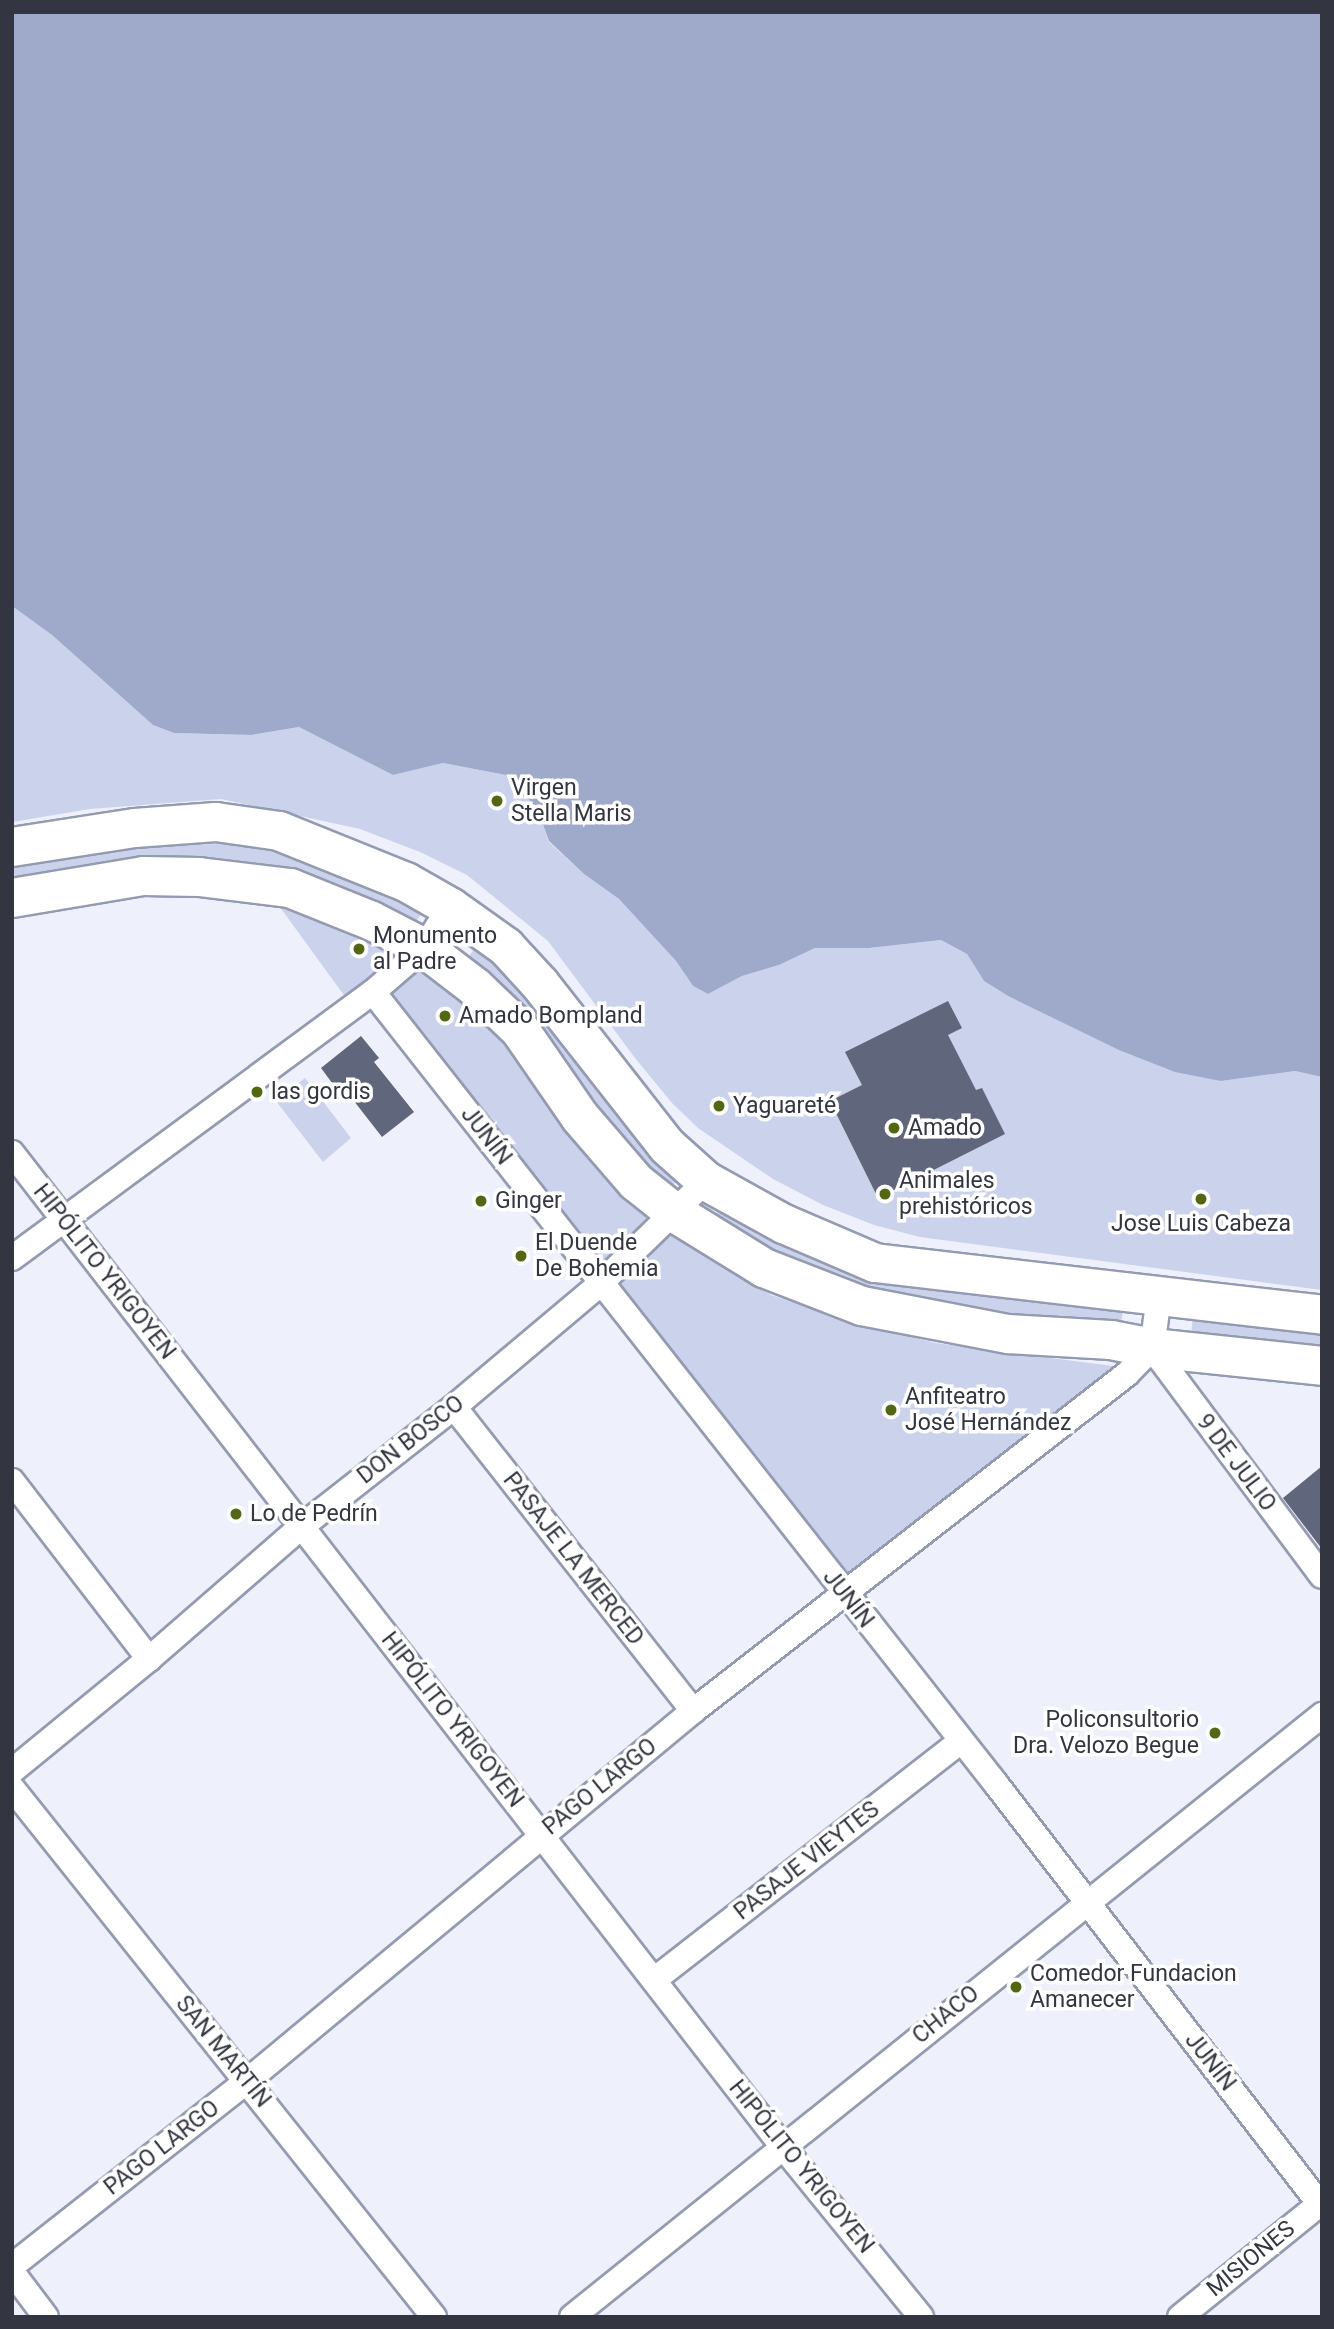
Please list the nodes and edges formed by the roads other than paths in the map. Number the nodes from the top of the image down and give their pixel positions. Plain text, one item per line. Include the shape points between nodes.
1 (12, 847) edge
2 (12, 898) edge
3 (450, 907) junction
4 (424, 948) junction
5 (373, 992) junction
6 (12, 1153) edge
7 (706, 1181) junction
8 (675, 1213) junction
9 (62, 1219) junction
10 (12, 1258) edge
11 (601, 1283) junction
12 (1159, 1296) junction
13 (1322, 1315) edge
14 (1152, 1349) junction
15 (1322, 1366) edge
16 (454, 1407) junction
17 (12, 1481) edge
18 (301, 1527) junction
19 (1322, 1576) edge
20 (844, 1594) junction
21 (149, 1659) junction
22 (693, 1711) junction
23 (1322, 1715) edge
24 (961, 1741) junction
25 (12, 1771) edge
26 (12, 1788) edge
27 (542, 1834) junction
28 (1086, 1901) junction
29 (654, 1980) junction
30 (246, 2082) junction
31 (783, 2147) junction
32 (1321, 2204) edge
33 (12, 2266) edge
34 (12, 2272) edge
35 (46, 2317) edge
36 (434, 2317) edge
37 (572, 2317) edge
38 (921, 2317) edge
39 (1180, 2317) edge

1 - 3 main road via 135,828 232,824 279,831 319,846 406,882
2 - 4 main road via 144,877 252,883 290,888
3 - 4 street
3 - 7 main road via 506,947 667,1146
4 - 5 street
4 - 8 main road via 520,1030 611,1155
5 - 9 street
5 - 11 street, JUNÍN
6 - 9 street, HIPÓLITO YRIGOYEN
7 - 8 street, DON BOSCO
7 - 12 main road via 784,1224 875,1263
8 - 11 street, DON BOSCO
8 - 14 main road via 764,1268 862,1306 1008,1334 1111,1340
9 - 10 street
9 - 18 street, HIPÓLITO YRIGOYEN
11 - 16 street, DON BOSCO
11 - 20 street, JUNÍN
12 - 13 main road
12 - 14 street
14 - 15 main road
14 - 19 street, 9 DE JULIO
14 - 20 street, PAGO LARGO via 1127,1374
16 - 18 street, DON BOSCO
16 - 22 street, PASAJE LA MERCED
17 - 21 street
18 - 21 street, DON BOSCO
18 - 27 street, HIPÓLITO YRIGOYEN
20 - 22 street, PAGO LARGO
20 - 24 street, JUNÍN
21 - 25 street, DON BOSCO
22 - 27 street, PAGO LARGO
23 - 28 street, CHACO
24 - 28 street, JUNÍN
24 - 29 street, PASAJE VIEYTES
26 - 30 street, SAN MARTÍN
27 - 29 street, HIPÓLITO YRIGOYEN
27 - 30 street, PAGO LARGO
28 - 31 street, CHACO
28 - 32 street, JUNÍN
29 - 31 street, HIPÓLITO YRIGOYEN
30 - 33 street, PAGO LARGO
30 - 36 street, SAN MARTÍN
31 - 37 street, CHACO
31 - 38 street, HIPÓLITO YRIGOYEN
32 - 39 street, MISIONES
34 - 35 street

